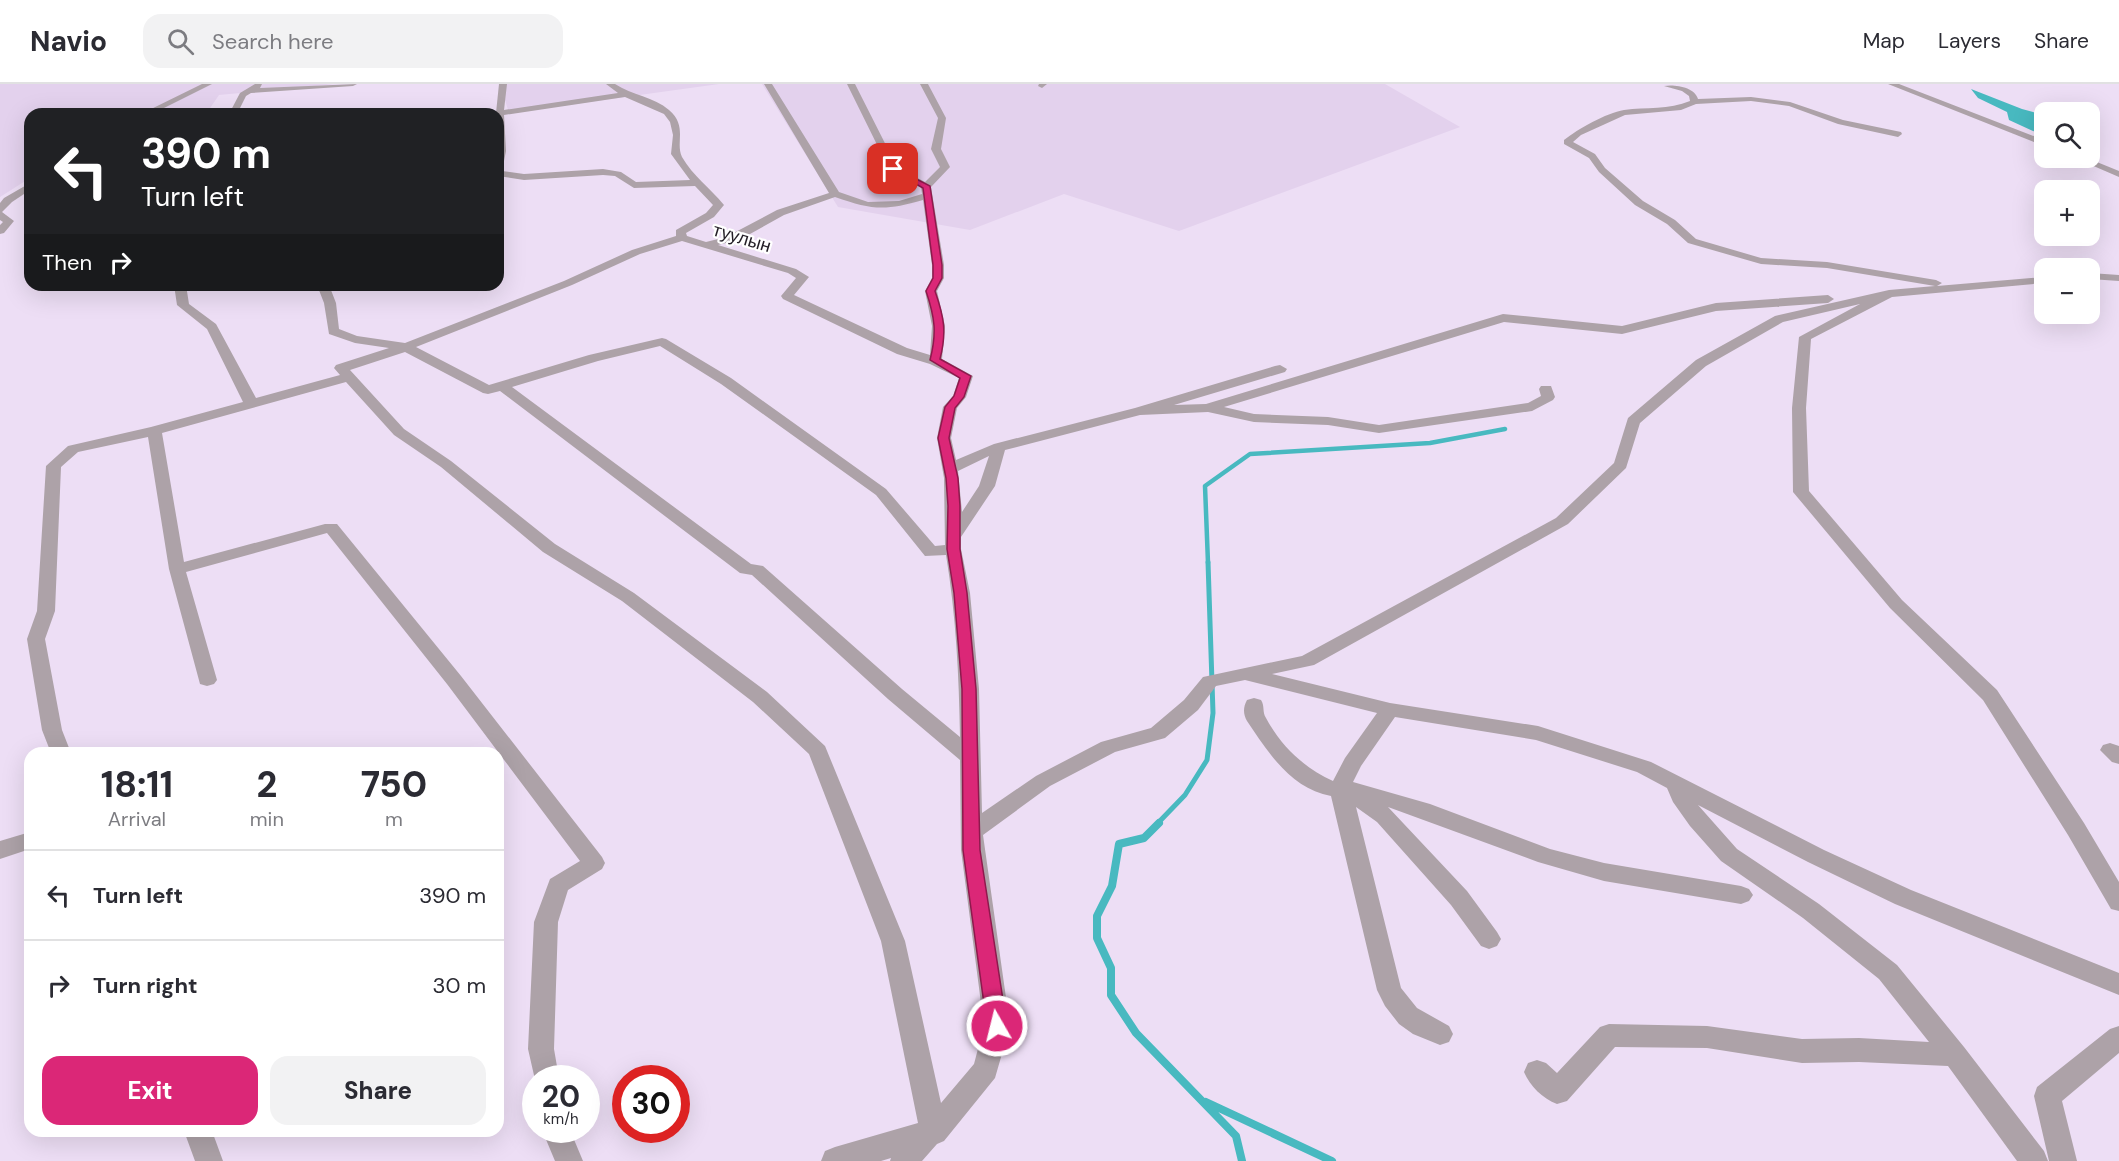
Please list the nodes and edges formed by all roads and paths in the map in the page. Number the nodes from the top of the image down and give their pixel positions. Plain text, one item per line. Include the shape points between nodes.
1 (208, 84) edge
2 (261, 84) edge
3 (353, 84) edge
4 (503, 84) edge
5 (610, 84) edge
6 (768, 84) edge
7 (851, 84) edge
8 (924, 84) edge
9 (1892, 84) edge
10 (1664, 85) edge
11 (249, 91) junction
12 (1690, 91) edge
13 (627, 94) junction
14 (158, 108) edge
15 (236, 108) edge
16 (501, 108) edge
17 (504, 112) edge
18 (1898, 134) dead end
19 (2034, 139) edge
20 (2100, 166) edge
21 (504, 173) edge
22 (2119, 174) edge
23 (699, 183) junction
24 (24, 190) edge
25 (927, 191) junction
26 (835, 194) junction
27 (0, 210) edge
28 (0, 215) edge
29 (0, 231) edge
30 (682, 238) junction
31 (703, 243) junction
32 (2100, 277) edge
33 (2119, 278) edge
34 (2034, 281) edge
35 (1962, 288) junction
36 (181, 291) edge
37 (325, 291) edge
38 (1889, 294) junction
39 (406, 347) junction
40 (935, 360) junction
41 (1280, 369) dead end
42 (348, 378) junction
43 (501, 385) junction
44 (1546, 389) dead end
45 (250, 403) junction
46 (1207, 408) junction
47 (1140, 411) junction
48 (154, 431) junction
49 (999, 447) junction
50 (950, 469) junction
51 (953, 544) junction
52 (177, 569) junction
53 (1244, 674) junction
54 (207, 680) dead end
55 (1254, 705) dead end
56 (1390, 710) junction
57 (59, 747) edge
58 (970, 757) junction
59 (1675, 782) junction
60 (1340, 789) junction
61 (971, 832) junction
62 (24, 842) edge
63 (0, 850) edge
64 (1741, 895) dead end
65 (2119, 902) edge
66 (1489, 939) dead end
67 (2119, 984) edge
68 (1440, 1034) dead end
69 (2119, 1037) edge
70 (1955, 1055) junction
71 (544, 1065) edge
72 (1537, 1072) dead end
73 (931, 1133) junction
74 (200, 1137) edge
75 (561, 1143) edge
76 (209, 1161) edge
77 (569, 1161) edge
78 (835, 1161) edge
79 (904, 1161) edge
80 (2034, 1161) edge
81 (2063, 1161) edge

1 - 14 street
2 - 11 street
3 - 11 street
4 - 16 street
5 - 13 street
6 - 26 street
7 - 25 street via 893,169
8 - 25 street via 942,118 936,149 945,167
9 - 19 street
10 - 12 street
11 - 15 street
12 - 18 street via 1709,100 1751,99 1790,104 1841,122
12 - 35 street via 1681,108 1623,113 1567,142 1592,156 1639,203 1671,222 1692,241 1743,258 1827,264
13 - 17 street
13 - 23 street via 664,110 676,124 676,154
20 - 22 street
21 - 23 street via 524,177 603,172 618,174 634,185
23 - 30 street via 718,205 710,215 680,232
24 - 27 street
25 - 26 street via 899,204 867,205
25 - 40 street via 938,265 938,278 931,291 941,339
26 - 31 street via 771,216 752,231 723,243
28 - 29 street via 9,221
30 - 31 street, туулын
30 - 39 street via 636,252
31 - 40 street, туулын via 792,271 803,277 786,296 902,351
32 - 33 street
34 - 35 street
35 - 38 street
36 - 45 street via 183,305 212,327
37 - 39 street via 333,332
38 - 46 street via 1716,307 1622,330 1503,318
38 - 53 street via 1779,319 1701,363 1633,421 1621,465 1562,521 1307,661
38 - 65 street via 1805,337 1799,408 1801,492 1896,604 1990,695
39 - 42 street via 341,368
39 - 43 street via 488,390
40 - 50 street via 966,376 959,397 950,407 944,438
41 - 47 street
42 - 45 street
42 - 73 street via 399,432 446,464 549,548 628,597 760,697 818,751 893,941
43 - 51 street via 662,342 726,381 881,492 931,552
43 - 58 street via 746,568 758,570
44 - 46 street via 1548,397 1532,407 1379,429 1328,421 1254,418
45 - 48 street
46 - 47 street
47 - 49 street
48 - 52 street
48 - 57 street via 74,449 54,466 46,611 36,639 52,730
49 - 50 street
49 - 51 street via 987,486
50 - 51 street
51 - 58 street via 969,689
52 - 54 street
52 - 71 street via 331,527 594,863 558,885 546,922 541,1049
53 - 56 street
53 - 61 street via 1210,681 1191,705 1158,733 1108,747 1043,781
55 - 60 street via 1254,716 1297,771 1328,788
56 - 59 street via 1538,733 1644,767
56 - 60 street via 1352,763
58 - 61 street
59 - 67 street via 1904,897
59 - 70 street via 1698,820 1729,855 1811,911 1888,972
60 - 64 street via 1359,790 1546,856 1604,872
60 - 66 street via 1385,816 1459,898
60 - 68 street via 1389,990 1416,1024
61 - 73 street via 997,1026 986,1070
62 - 63 street
69 - 81 street via 2047,1096
70 - 72 street via 1802,1051 1707,1037 1609,1035 1557,1092
70 - 80 street
73 - 78 street
73 - 79 street
74 - 76 street
75 - 77 street

